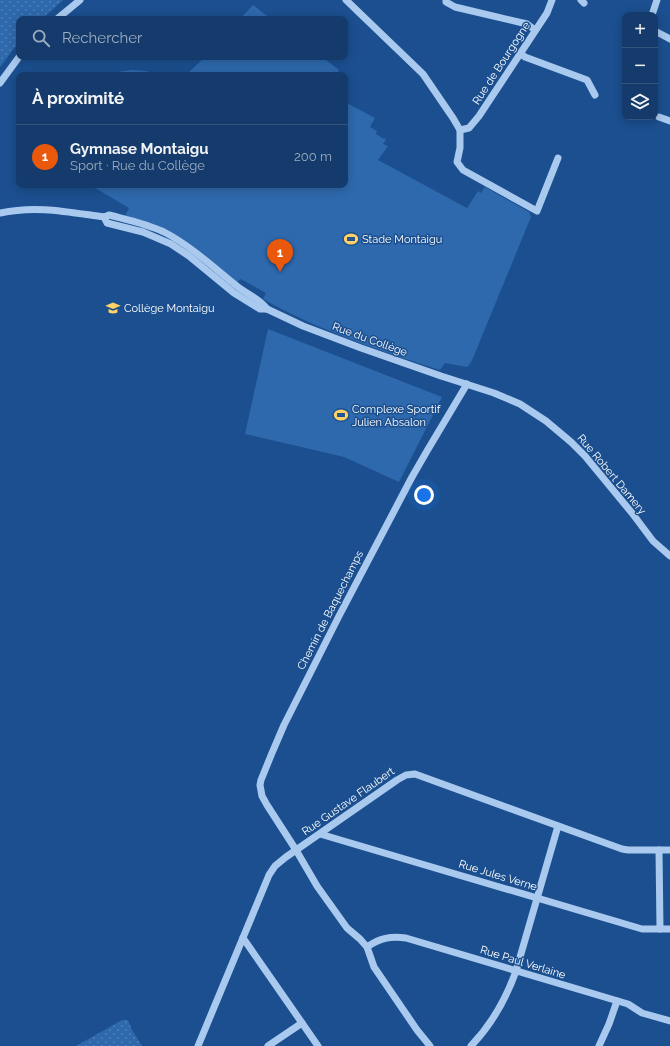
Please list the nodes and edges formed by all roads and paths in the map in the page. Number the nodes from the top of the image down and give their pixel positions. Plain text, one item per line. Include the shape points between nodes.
1 (80, 0) edge
2 (346, 0) edge
3 (446, 0) edge
4 (552, 0) edge
5 (657, 0) edge
6 (653, 12) edge
7 (61, 16) edge
8 (535, 30) junction
9 (658, 33) edge
10 (670, 39) edge
11 (520, 53) junction
12 (17, 60) edge
13 (0, 82) edge
14 (594, 95) dead end
15 (659, 118) dead end
16 (670, 121) edge
17 (460, 130) junction
18 (558, 158) dead end
19 (0, 213) edge
20 (467, 384) junction
21 (670, 556) edge
22 (558, 826) junction
23 (320, 834) junction
24 (296, 850) junction
25 (659, 850) junction
26 (670, 850) edge
27 (537, 899) junction
28 (670, 929) edge
29 (660, 930) junction
30 (243, 938) junction
31 (367, 947) junction
32 (516, 971) junction
33 (617, 1001) junction
34 (670, 1021) edge
35 (302, 1023) junction
36 (198, 1046) edge
37 (268, 1046) edge
38 (318, 1046) edge
39 (430, 1046) edge
40 (471, 1046) edge
41 (599, 1046) edge

1 - 7 street
2 - 17 street via 423,74
3 - 8 street via 454,7 527,24
4 - 8 street, Rue de Bourgogne via 547,13
5 - 6 street
8 - 11 street, Rue de Bourgogne
9 - 10 street
11 - 14 street via 587,80
11 - 17 street, Rue de Bourgogne via 479,116 469,128
12 - 13 street
15 - 16 street
17 - 18 street via 457,162 463,170 537,211
19 - 20 street, Rue du Collège via 37,209 104,217 107,223 143,232 171,244 236,294 260,309 267,309 361,348
20 - 21 street, Rue Robert Damery via 520,404 560,432 585,456 653,541
20 - 24 street, Chemin de Baquechamps via 412,477 349,597 284,725 261,780 262,796
22 - 23 street, Rue Gustave Flaubert via 410,774 397,780
22 - 25 street, Rue Gustave Flaubert via 622,849
22 - 27 street
23 - 24 street, Rue Gustave Flaubert
23 - 27 street, Rue Jules Verne
24 - 30 street, Rue Gustave Flaubert via 279,862 269,875
24 - 31 street, Chemin de Baquechamps via 345,926
25 - 26 street, Rue Gustave Flaubert
25 - 29 street
27 - 29 street, Rue Jules Verne via 642,929
27 - 32 street
28 - 29 street, Rue Jules Verne
30 - 35 street
30 - 36 street, Rue Gustave Flaubert
31 - 32 street, Rue Paul Verlaine via 384,939 406,938
31 - 39 street via 374,967
32 - 33 street, Rue Paul Verlaine
32 - 40 street via 508,993 488,1027
33 - 34 street, Rue Paul Verlaine via 628,1004 642,1013
33 - 41 street
35 - 37 street
35 - 38 street

